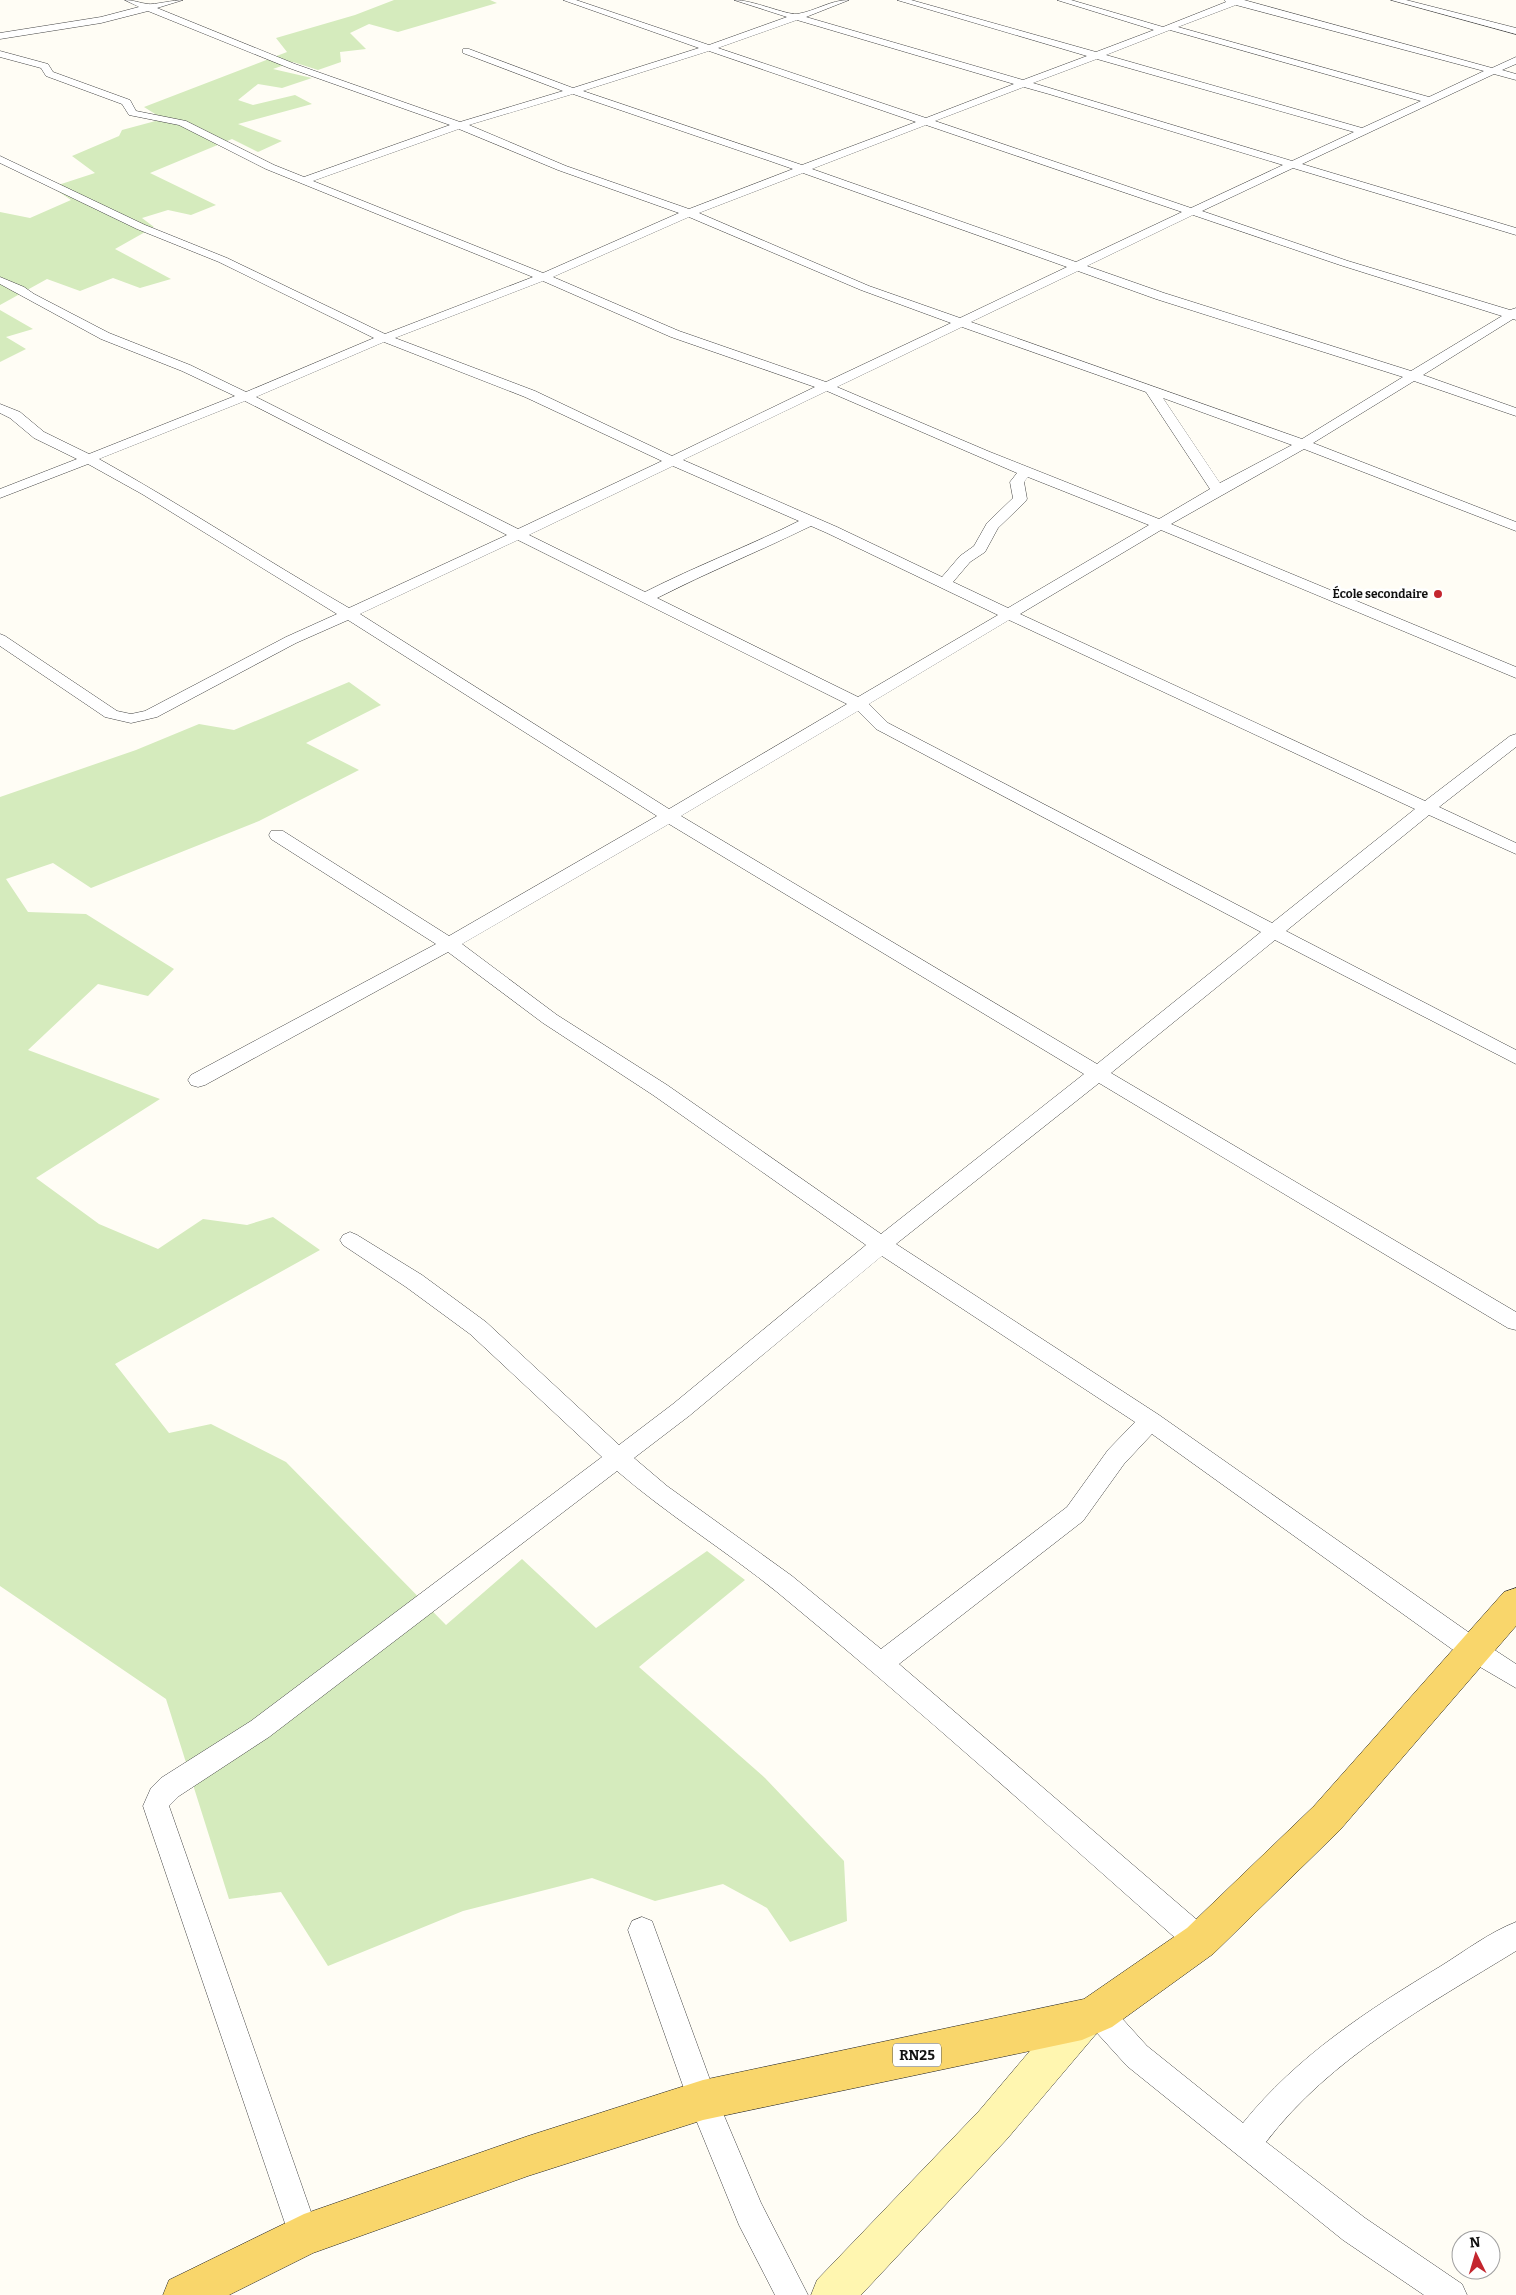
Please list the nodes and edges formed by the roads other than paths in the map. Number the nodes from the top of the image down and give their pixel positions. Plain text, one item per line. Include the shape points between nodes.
1 (129, 0) edge
2 (179, 0) edge
3 (567, 0) edge
4 (738, 0) edge
5 (845, 0) edge
6 (901, 0) edge
7 (1061, 0) edge
8 (1395, 0) edge
9 (1234, 1) edge
10 (149, 8) junction
11 (796, 17) junction
12 (1168, 29) junction
13 (1516, 31) edge
14 (0, 36) edge
15 (712, 47) junction
16 (466, 51) dead end
17 (0, 54) edge
18 (1098, 56) junction
19 (1516, 60) edge
20 (1493, 72) junction
21 (1516, 77) edge
22 (1024, 84) junction
23 (573, 91) junction
24 (1429, 100) junction
25 (925, 121) junction
26 (459, 125) junction
27 (1365, 132) junction
28 (0, 159) edge
29 (1292, 166) junction
30 (801, 170) junction
31 (305, 180) junction
32 (1194, 211) junction
33 (689, 213) junction
34 (1516, 232) edge
35 (1079, 268) junction
36 (543, 277) junction
37 (0, 280) edge
38 (1515, 314) edge
39 (963, 322) junction
40 (384, 338) junction
41 (1414, 376) junction
42 (827, 387) junction
43 (1150, 389) junction
44 (246, 397) junction
45 (0, 408) edge
46 (1516, 412) edge
47 (1303, 444) junction
48 (89, 459) junction
49 (671, 460) junction
50 (1026, 471) junction
51 (1218, 490) junction
52 (0, 494) edge
53 (810, 521) junction
54 (1160, 526) junction
55 (1516, 527) edge
56 (518, 534) junction
57 (944, 583) junction
58 (647, 597) junction
59 (1008, 614) junction
60 (348, 615) junction
61 (0, 639) edge
62 (1516, 673) edge
63 (860, 704) junction
64 (1516, 739) edge
65 (1428, 806) junction
66 (668, 817) junction
67 (277, 835) dead end
68 (1516, 849) edge
69 (1272, 932) junction
70 (449, 944) junction
71 (1516, 1058) edge
72 (1098, 1073) junction
73 (198, 1080) dead end
74 (350, 1240) dead end
75 (881, 1245) junction
76 (1516, 1322) edge
77 (1151, 1421) junction
78 (618, 1458) junction
79 (1516, 1602) edge
80 (1472, 1650) junction
81 (881, 1664) junction
82 (1516, 1678) edge
83 (642, 1930) dead end
84 (1516, 1935) edge
85 (1200, 1941) junction
86 (1090, 2016) junction
87 (703, 2100) junction
88 (1245, 2144) junction
89 (304, 2235) junction
90 (184, 2295) edge
91 (792, 2295) edge
92 (832, 2295) edge
93 (1451, 2295) edge

1 - 10 street
2 - 10 street
3 - 15 street
4 - 11 street
5 - 11 street
6 - 18 street
7 - 12 street
8 - 13 street
9 - 12 street
9 - 20 street
10 - 14 street via 101,20
10 - 26 street via 292,66
11 - 15 street
11 - 22 street
12 - 18 street
12 - 24 street
15 - 23 street
15 - 25 street
16 - 23 street
17 - 31 street via 45,66 49,74 126,102 133,113 182,123 240,153
18 - 22 street
18 - 27 street
19 - 20 street
20 - 21 street
20 - 24 street
22 - 25 street
22 - 29 street
23 - 26 street
23 - 30 street
24 - 27 street
25 - 30 street
25 - 32 street
26 - 31 street
26 - 33 street via 562,168
27 - 29 street
28 - 40 street via 141,227 223,260
29 - 32 street
29 - 34 street
30 - 33 street
30 - 35 street
31 - 36 street
32 - 35 street
32 - 38 street via 1353,266
33 - 36 street
33 - 39 street via 865,288
35 - 39 street
35 - 41 street
36 - 40 street
36 - 42 street via 675,334
37 - 44 street via 105,336 186,368
38 - 41 street
39 - 42 street
39 - 43 street
40 - 44 street
40 - 49 street via 530,394
41 - 46 street
41 - 47 street
42 - 49 street
42 - 50 street
43 - 47 street
43 - 51 street
44 - 48 street
44 - 56 street
45 - 48 street via 15,415 39,435
47 - 51 street
47 - 55 street
48 - 52 street
48 - 60 street via 147,491
49 - 53 street
49 - 56 street
50 - 54 street
50 - 57 street via 1017,482 1020,499 1017,505 992,526 980,549 965,559
51 - 54 street
53 - 57 street
53 - 58 street
54 - 59 street
54 - 62 street
56 - 58 street
56 - 60 street
57 - 59 street
58 - 63 street
59 - 63 street
59 - 65 street
60 - 61 street via 282,644 151,714 123,720
60 - 66 street via 445,673
63 - 66 street
63 - 69 street via 882,726
64 - 65 street
65 - 68 street
65 - 69 street
66 - 70 street
66 - 72 street
67 - 70 street
69 - 71 street
69 - 72 street
70 - 73 street
70 - 75 street via 550,1019 660,1090
72 - 75 street
72 - 76 street
74 - 78 street via 478,1328
75 - 77 street
75 - 78 street via 788,1324
77 - 80 street
77 - 81 street via 1116,1457 1075,1514
78 - 81 street via 659,1493 783,1583
78 - 89 street via 260,1729 170,1787 156,1806
79 - 80 main road, RN25
80 - 82 street
80 - 85 main road, RN25 via 1327,1818
81 - 85 street
83 - 87 street
84 - 88 street via 1392,2012 1327,2060 1286,2096
85 - 86 main road, RN25
86 - 87 main road, RN25
86 - 88 street
86 - 92 street
87 - 89 main road, RN25 via 528,2156
87 - 91 street via 750,2214
88 - 93 street via 1354,2229
89 - 90 main road, RN25

